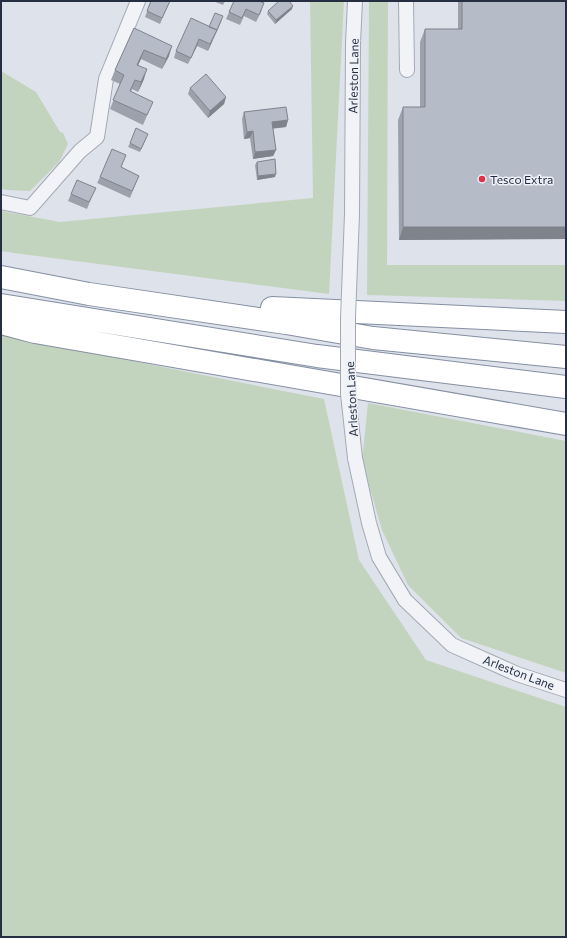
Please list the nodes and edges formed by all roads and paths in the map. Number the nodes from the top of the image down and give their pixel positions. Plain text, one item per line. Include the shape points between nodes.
1 (355, 1) edge
2 (406, 1) edge
3 (137, 3) edge
4 (407, 70) dead end
5 (1, 202) edge
6 (1, 277) edge
7 (89, 294) junction
8 (1, 305) edge
9 (566, 322) edge
10 (1, 323) edge
11 (566, 357) edge
12 (566, 387) edge
13 (566, 424) edge
14 (566, 690) edge

1 - 14 street, Arleston Lane, bridge via 348,394 355,458 379,558 405,600 452,645 517,674
2 - 4 street
3 - 5 street via 106,79 97,137 80,151 30,208
6 - 7 highway
7 - 9 highway via 287,309
7 - 11 highway via 373,338
8 - 12 highway via 317,356
10 - 13 highway via 35,332

